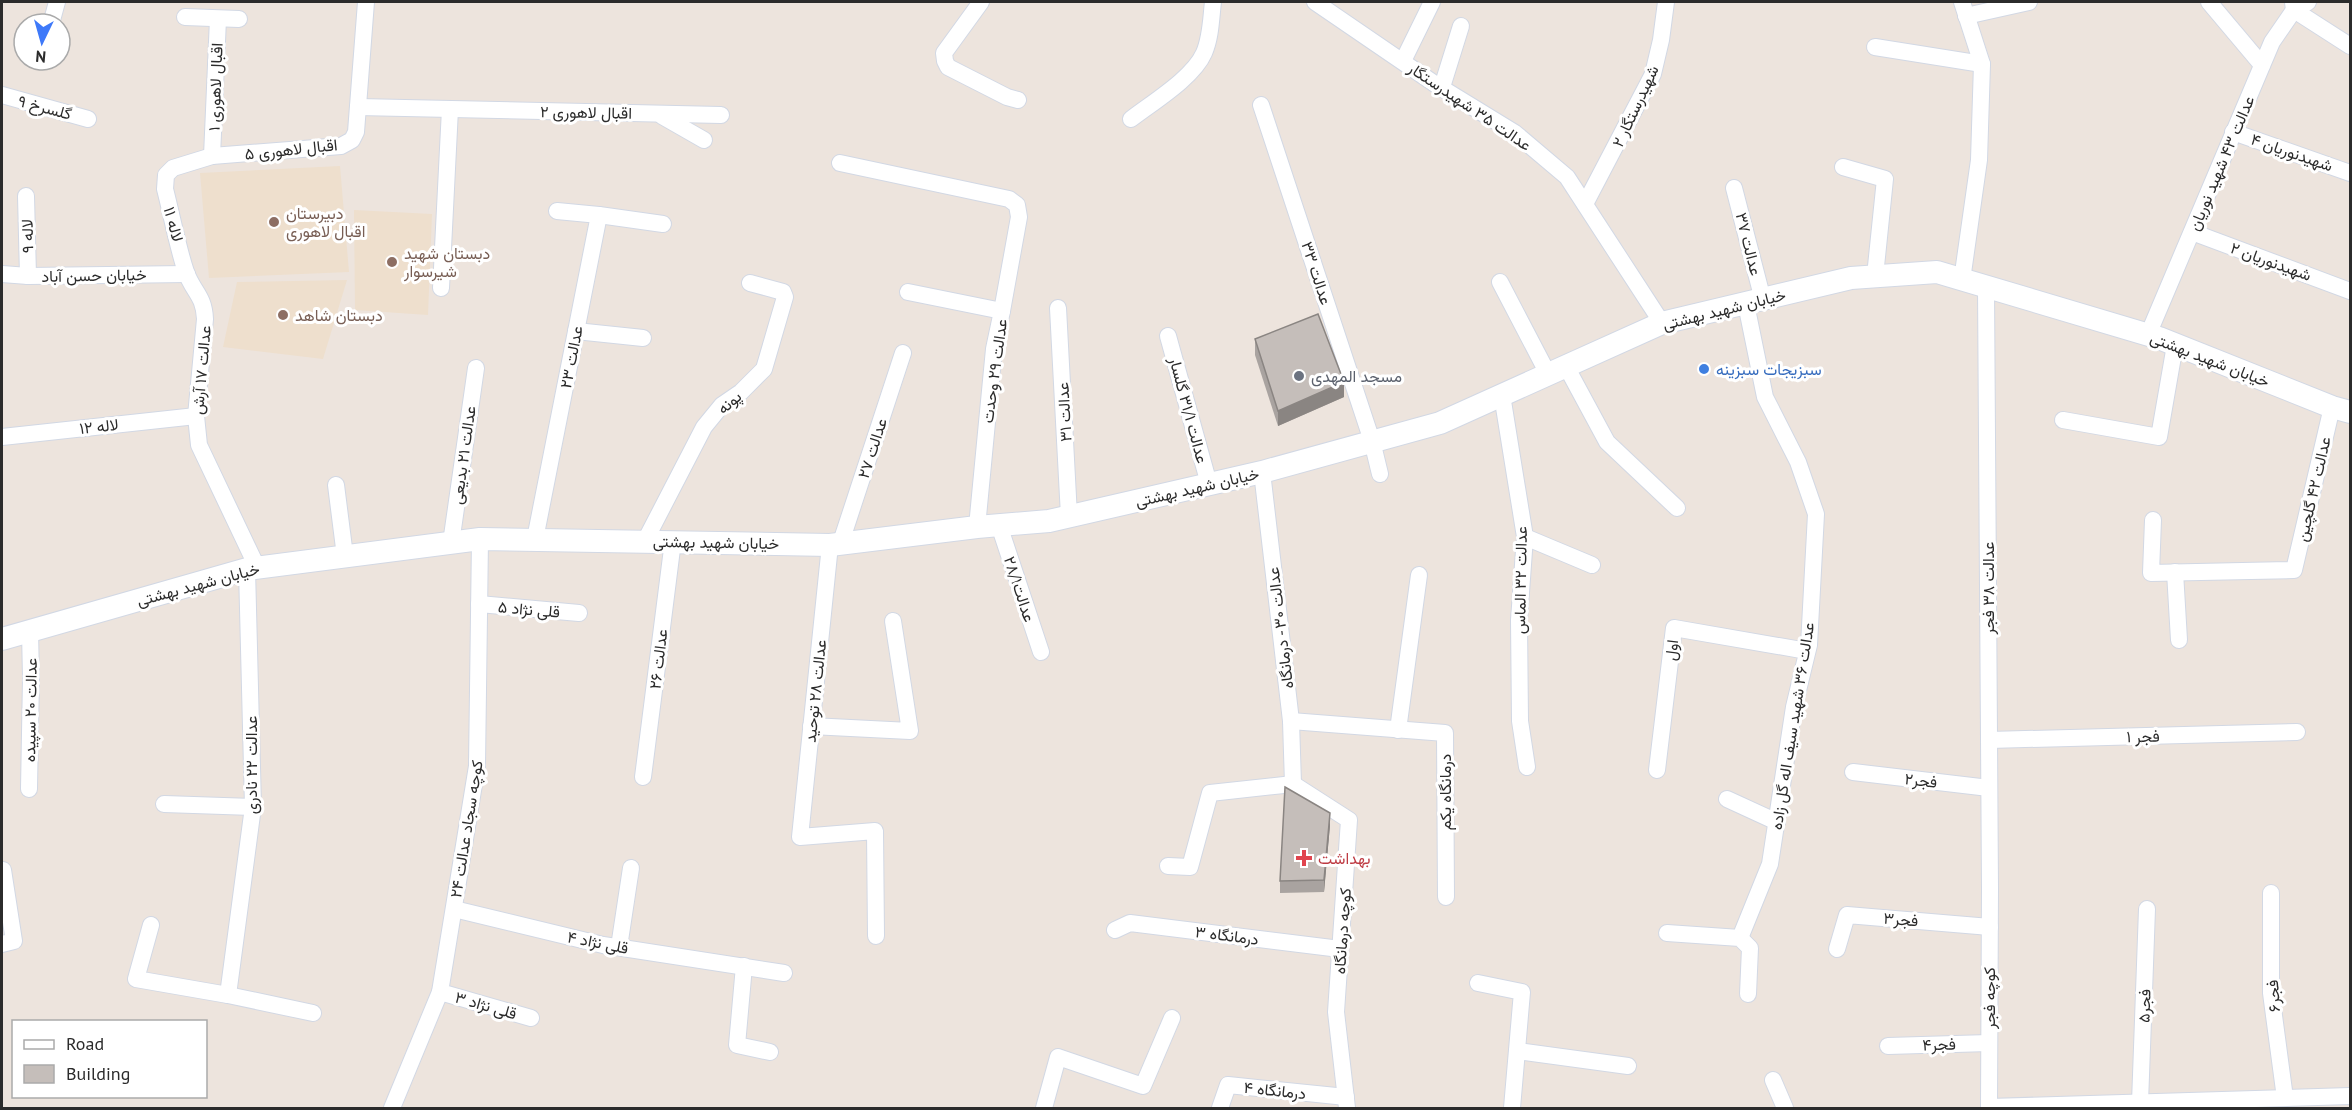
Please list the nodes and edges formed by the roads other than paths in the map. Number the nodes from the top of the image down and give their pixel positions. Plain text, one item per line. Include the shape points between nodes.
1 (366, 2) edge
2 (981, 2) edge
3 (1213, 2) edge
4 (1315, 2) edge
5 (1432, 2) edge
6 (1666, 2) edge
7 (2029, 2) edge
8 (2209, 2) edge
9 (2298, 4) edge
10 (1964, 9) edge
11 (185, 17) dead end
12 (218, 19) junction
13 (239, 19) dead end
14 (1461, 26) dead end
15 (1875, 46) dead end
16 (2350, 46) edge
17 (1403, 61) junction
18 (1982, 64) junction
19 (2262, 64) junction
20 (1442, 87) junction
21 (2, 95) edge
22 (1018, 100) dead end
23 (1261, 105) dead end
24 (358, 107) junction
25 (450, 109) junction
26 (658, 114) junction
27 (721, 116) dead end
28 (88, 119) dead end
29 (1131, 119) dead end
30 (2234, 132) junction
31 (704, 140) dead end
32 (212, 156) junction
33 (840, 163) dead end
34 (1843, 167) dead end
35 (2350, 173) edge
36 (166, 175) joint
37 (1734, 188) dead end
38 (26, 196) dead end
39 (1586, 204) junction
40 (557, 211) dead end
41 (599, 215) junction
42 (663, 224) dead end
43 (2192, 232) junction
44 (2, 274) edge
45 (187, 274) junction
46 (28, 276) junction
47 (1875, 276) junction
48 (1962, 280) junction
49 (1500, 282) dead end
50 (750, 283) dead end
51 (1986, 287) junction
52 (441, 288) dead end
53 (2350, 291) edge
54 (908, 292) dead end
55 (1754, 302) junction
56 (1058, 308) dead end
57 (1002, 311) junction
58 (1662, 323) junction
59 (576, 331) junction
60 (2148, 335) junction
61 (1168, 336) dead end
62 (643, 338) dead end
63 (2175, 345) junction
64 (903, 353) dead end
65 (476, 368) dead end
66 (1557, 370) junction
67 (1502, 395) junction
68 (2341, 409) edge
69 (196, 416) junction
70 (2063, 420) dead end
71 (2, 437) edge
72 (1372, 441) junction
73 (1262, 472) junction
74 (1380, 474) dead end
75 (1209, 484) junction
76 (336, 485) dead end
77 (1677, 508) dead end
78 (1069, 516) junction
79 (2153, 520) dead end
80 (988, 526) junction
81 (1525, 537) junction
82 (480, 539) junction
83 (535, 539) junction
84 (645, 541) junction
85 (674, 541) junction
86 (451, 543) junction
87 (836, 544) junction
88 (345, 556) junction
89 (1592, 565) dead end
90 (252, 568) junction
91 (2175, 572) junction
92 (1419, 575) dead end
93 (479, 604) junction
94 (579, 613) dead end
95 (893, 621) dead end
96 (30, 631) junction
97 (2, 639) edge
98 (2179, 640) dead end
99 (1807, 651) junction
100 (1041, 652) dead end
101 (1291, 721) junction
102 (811, 726) junction
103 (1398, 730) junction
104 (2297, 732) dead end
105 (1989, 740) junction
106 (1527, 767) dead end
107 (1656, 770) dead end
108 (1853, 772) dead end
109 (643, 777) dead end
110 (1293, 784) junction
111 (1989, 788) junction
112 (28, 789) dead end
113 (1727, 799) dead end
114 (164, 804) dead end
115 (253, 807) junction
116 (1777, 822) junction
117 (1168, 866) dead end
118 (632, 868) dead end
119 (3, 870) dead end
120 (1990, 888) joint
121 (2271, 893) dead end
122 (1446, 897) dead end
123 (454, 909) junction
124 (2147, 909) dead end
125 (151, 925) dead end
126 (1990, 927) junction
127 (1114, 930) dead end
128 (1667, 933) dead end
129 (876, 936) dead end
130 (1740, 938) junction
131 (2, 944) edge
132 (619, 947) junction
133 (1340, 949) junction
134 (1837, 949) dead end
135 (744, 966) junction
136 (784, 973) dead end
137 (1478, 983) dead end
138 (440, 992) junction
139 (1748, 994) dead end
140 (228, 995) junction
141 (313, 1013) dead end
142 (531, 1018) dead end
143 (1172, 1018) dead end
144 (1989, 1042) junction
145 (1888, 1046) dead end
146 (1517, 1051) junction
147 (770, 1052) dead end
148 (1628, 1066) dead end
149 (1773, 1080) dead end
150 (2350, 1096) edge
151 (2285, 1098) junction
152 (1346, 1103) edge
153 (2140, 1103) junction
154 (392, 1108) edge
155 (1044, 1108) edge
156 (1220, 1108) edge
157 (1512, 1108) edge
158 (1785, 1108) edge
159 (1989, 1108) edge

1 - 24 street, اقبال لاهوری ۵
2 - 22 street via 944,53 945,61 948,67
3 - 29 street via 1208,42 1198,64
4 - 17 street, عدالت ۳۵ شهیدرستگار
5 - 17 street
6 - 39 street, شهیدرستگار ۲ via 1653,74
7 - 10 street
8 - 19 street
9 - 16 street
9 - 19 street, عدالت ۴۳ شهید نوریان
10 - 18 street
11 - 12 street
12 - 13 street
12 - 32 street, اقبال لاهوری ۱
14 - 20 street
15 - 18 street
17 - 20 street, عدالت ۳۵ شهیدرستگار
18 - 48 street via 1979,160
19 - 30 street, عدالت ۴۳ شهید نوریان
20 - 39 street, عدالت ۳۵ شهیدرستگار via 1515,133 1567,177
21 - 28 street, گلسرخ ۹
23 - 72 street, عدالت ۳۳
24 - 25 street, اقبال لاهوری ۲
24 - 32 street, اقبال لاهوری ۵ via 356,132 352,140 341,146
25 - 26 street, اقبال لاهوری ۲
25 - 52 street
26 - 27 street, اقبال لاهوری ۲
26 - 31 street
30 - 35 street, شهیدنوریان ۴
30 - 43 street, عدالت ۴۳ شهید نوریان
32 - 36 street, اقبال لاهوری ۵ via 173,168
33 - 57 street via 1009,199 1017,205 1019,217
34 - 47 street via 1885,180
36 - 45 street, لاله ۱۱ via 165,189
37 - 55 street, عدالت ۳۷
38 - 46 street, لاله ۹
39 - 58 street, عدالت ۳۵ شهیدرستگار
40 - 41 street
41 - 42 street
41 - 59 street, عدالت ۲۳
43 - 53 street, شهیدنوریان ۲
43 - 60 street, عدالت ۴۳ شهید نوریان
44 - 46 street, خیابان حسن آباد
45 - 46 street, خیابان حسن آباد
45 - 69 street, عدالت ۱۷ آرش via 202,299 205,313
47 - 48 main road, خیابان شهید بهشتی via 1937,272
47 - 55 main road, خیابان شهید بهشتی via 1851,278
48 - 51 main road, خیابان شهید بهشتی
49 - 66 street
50 - 84 street, پونه via 783,292 785,297 764,369 722,405 704,427
51 - 60 main road, خیابان شهید بهشتی
51 - 105 street, عدالت ۳۸ فجر
54 - 57 street, عدالت ۲۹ وحدت
55 - 58 main road, خیابان شهید بهشتی
55 - 99 street, عدالت ۳۶ شهید سیف اله گل زاده via 1765,397 1798,462 1816,514
56 - 78 street, عدالت ۳۱
57 - 80 street, عدالت ۲۹ وحدت via 994,350
58 - 66 main road, خیابان شهید بهشتی
59 - 62 street
59 - 83 street, عدالت ۲۳
60 - 63 main road, خیابان شهید بهشتی
61 - 75 street, عدالت ۳۱/۱ گلسار
63 - 68 main road, خیابان شهید بهشتی
63 - 70 street via 2159,437
64 - 87 street, عدالت ۲۷
65 - 86 street, عدالت ۲۱ بدیعی
66 - 67 main road, خیابان شهید بهشتی
66 - 77 street via 1607,442
67 - 72 main road, خیابان شهید بهشتی via 1440,423
67 - 81 street, عدالت ۳۲ الماس
68 - 91 street, عدالت ۴۲ گلچین via 2295,570
69 - 71 street, لاله ۱۲
69 - 90 street, عدالت ۱۷ آرش via 199,445
72 - 73 main road, خیابان شهید بهشتی
72 - 74 street, عدالت ۳۳
73 - 75 main road, خیابان شهید بهشتی
73 - 101 street, عدالت ۳۰ - درمانگاه
75 - 78 main road, خیابان شهید بهشتی
76 - 88 street
78 - 80 main road, خیابان شهید بهشتی
79 - 91 street via 2151,573
80 - 87 main road, خیابان شهید بهشتی
80 - 100 street, عدالت۲۸/۱
81 - 89 street
81 - 106 street, عدالت ۳۲ الماس via 1519,642 1520,721
82 - 83 main road, خیابان شهید بهشتی
82 - 86 main road, خیابان شهید بهشتی
82 - 93 street, کوچه سجاد عدالت ۲۴
83 - 84 main road, خیابان شهید بهشتی
84 - 85 main road, خیابان شهید بهشتی
85 - 87 main road, خیابان شهید بهشتی
85 - 109 street, عدالت ۲۶
86 - 88 main road, خیابان شهید بهشتی
87 - 102 street, عدالت ۲۸ توحید
88 - 90 main road, خیابان شهید بهشتی
90 - 96 main road, خیابان شهید بهشتی
90 - 115 street, عدالت ۲۲ نادری
91 - 98 street
92 - 103 street
93 - 94 street, قلی نژاد ۵
93 - 123 street, کوچه سجاد عدالت ۲۴ via 477,766
95 - 102 street via 910,731
96 - 97 main road, خیابان شهید بهشتی
96 - 112 street, عدالت ۲۰ سپیده
99 - 107 street, اول via 1674,628
99 - 116 street, عدالت ۳۶ شهید سیف اله گل زاده via 1794,707
101 - 103 street, درمانگاه یکم
101 - 110 street, عدالت ۳۰ - درمانگاه
102 - 129 street, عدالت ۲۸ توحید via 800,837 876,831
103 - 122 street, درمانگاه یکم via 1445,733
104 - 105 street, فجر ۱
105 - 111 street, عدالت ۳۸ فجر
108 - 111 street, فجر۲
110 - 117 street via 1210,793 1190,867
110 - 133 street, کوچه درمانگاه via 1349,820
111 - 120 street, عدالت ۳۸ فجر
113 - 116 street
114 - 115 street
115 - 140 street, عدالت ۲۲ نادری
116 - 130 street, عدالت ۳۶ شهید سیف اله گل زاده via 1770,864
118 - 132 street
119 - 131 street via 14,941
120 - 126 street, کوچه فجر
121 - 151 street, فجر۶ via 2271,993
123 - 132 street, قلی نژاد ۴
123 - 138 street, کوچه سجاد عدالت ۲۴
124 - 153 street, فجر۵
125 - 140 street via 136,979
126 - 134 street, فجر۳ via 1847,915
126 - 144 street, کوچه فجر
127 - 133 street, درمانگاه ۳ via 1130,923
128 - 130 street
130 - 139 street via 1750,948
132 - 135 street, قلی نژاد ۴
133 - 152 street, کوچه درمانگاه via 1336,1012
135 - 136 street, قلی نژاد ۴
135 - 147 street via 737,1045
137 - 146 street via 1522,992
138 - 142 street, قلی نژاد ۳
138 - 154 street, کوچه سجاد عدالت ۲۴
140 - 141 street
143 - 155 street via 1143,1086 1058,1057
144 - 145 street, فجر۴
144 - 159 street, کوچه فجر
146 - 148 street
146 - 157 street
149 - 158 street
150 - 151 street
151 - 153 street
152 - 156 street, درمانگاه ۴ via 1228,1085
153 - 159 street

